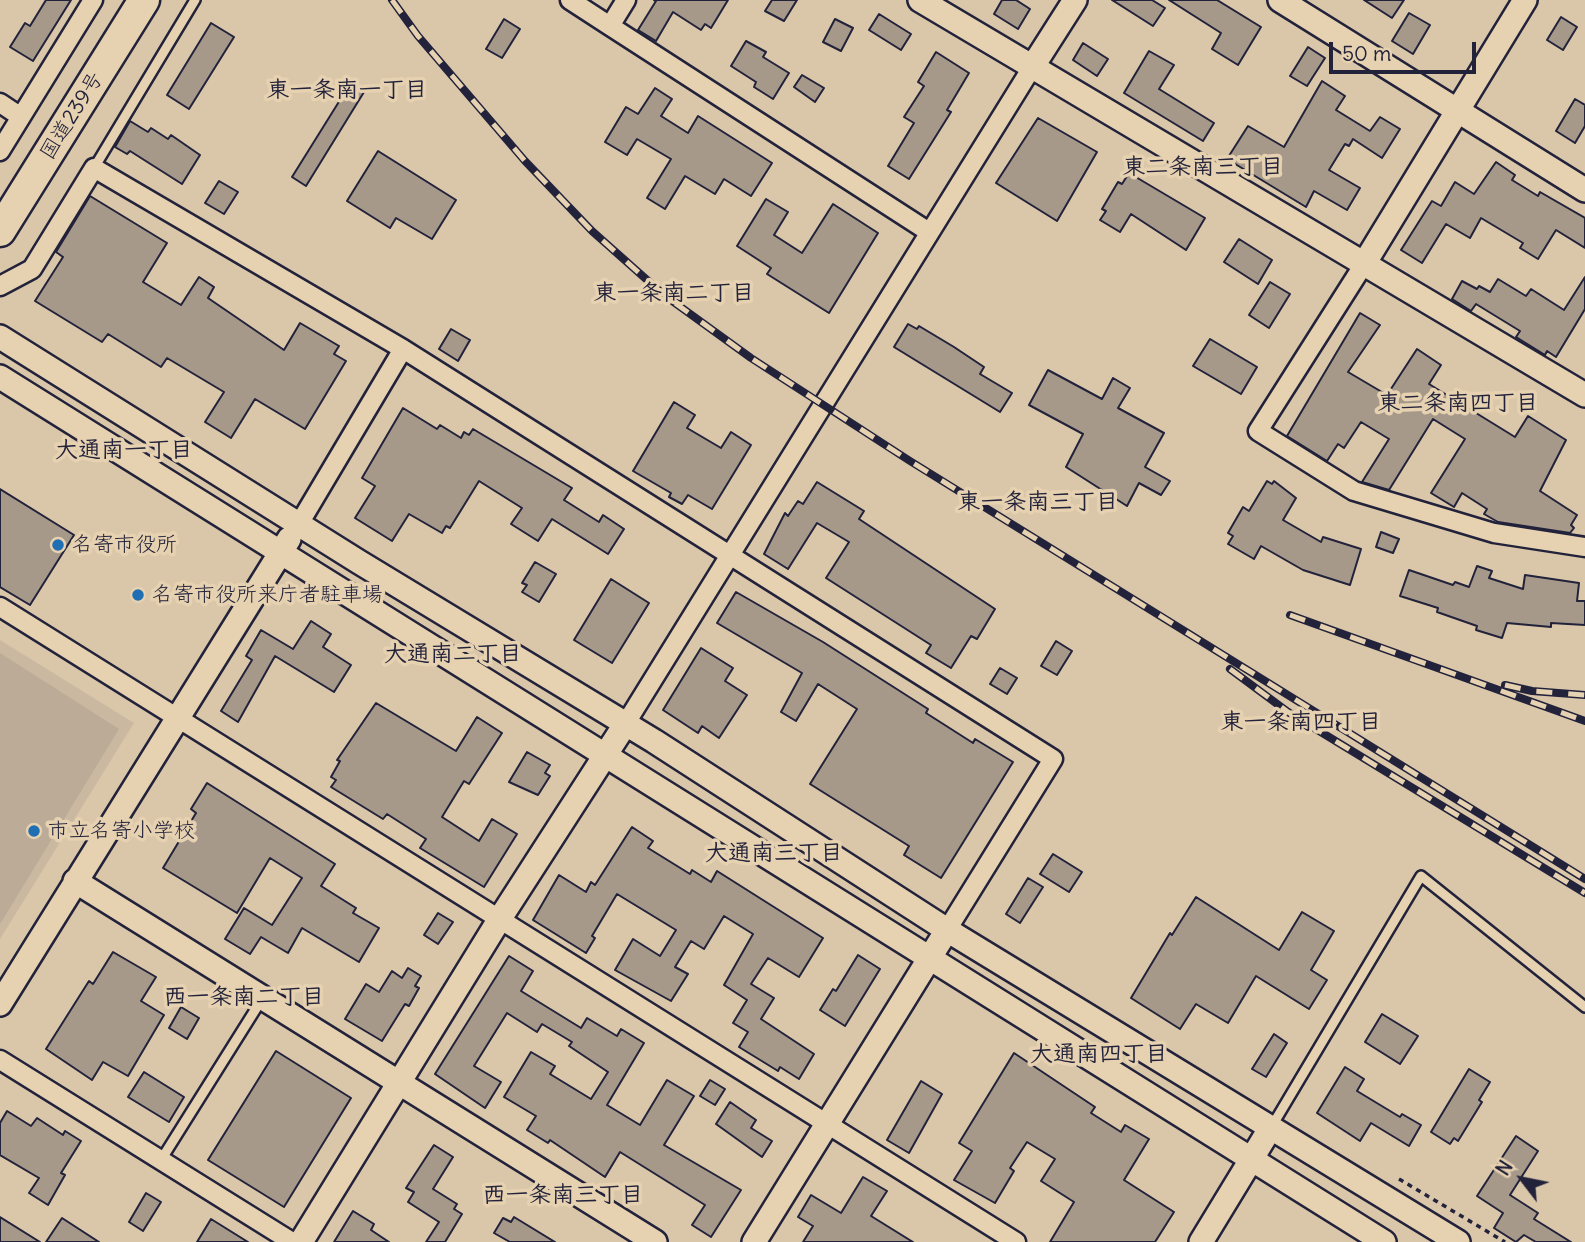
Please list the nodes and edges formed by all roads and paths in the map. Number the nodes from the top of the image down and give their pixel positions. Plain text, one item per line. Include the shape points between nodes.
1 (93, 0) edge
2 (144, 0) edge
3 (195, 0) edge
4 (570, 0) edge
5 (626, 0) edge
6 (920, 0) edge
7 (1075, 0) edge
8 (1280, 0) edge
9 (1525, 0) edge
10 (610, 26) junction
11 (1031, 69) junction
12 (0, 103) edge
13 (1457, 111) junction
14 (21, 117) junction
15 (0, 151) edge
16 (94, 168) junction
17 (1585, 190) edge
18 (0, 231) edge
19 (929, 232) junction
20 (1364, 264) junction
21 (0, 286) edge
22 (0, 337) edge
23 (403, 349) junction
24 (0, 377) edge
25 (1585, 396) edge
26 (299, 524) junction
27 (1585, 547) edge
28 (282, 551) junction
29 (729, 555) junction
30 (0, 607) edge
31 (177, 719) junction
32 (626, 723) junction
33 (605, 756) junction
34 (75, 881) junction
35 (499, 920) junction
36 (947, 930) junction
37 (929, 959) junction
38 (262, 998) junction
39 (0, 1004) edge
40 (1585, 1007) edge
41 (0, 1060) edge
42 (399, 1082) junction
43 (827, 1124) junction
44 (1271, 1127) junction
45 (1252, 1159) junction
46 (161, 1160) junction
47 (292, 1242) edge
48 (301, 1242) edge
49 (655, 1242) edge
50 (754, 1242) edge
51 (1016, 1242) edge
52 (1201, 1242) edge
53 (1384, 1242) edge
54 (1458, 1242) edge

1 - 14 street
2 - 18 highway, 国道239号
3 - 16 lane
4 - 10 street
5 - 10 street
6 - 11 street
7 - 11 street
8 - 13 street
9 - 13 street
10 - 19 street
11 - 19 street
11 - 20 street
12 - 14 street
13 - 17 street
13 - 20 street
14 - 15 street
16 - 21 street via 32,269
16 - 23 street
19 - 29 street
20 - 25 street
20 - 27 street via 1258,431 1354,491 1494,533
22 - 26 street
23 - 26 street
23 - 29 street
24 - 28 street
26 - 28 street
26 - 32 street
28 - 31 street
28 - 33 street
29 - 32 street
29 - 36 street via 1053,758
30 - 31 street
31 - 34 street
31 - 35 street
32 - 33 street
32 - 36 street
33 - 35 street
33 - 37 street
34 - 38 street
34 - 39 street
35 - 42 street
35 - 43 street
36 - 37 street
36 - 44 street
37 - 43 street
37 - 45 street
38 - 42 street
38 - 46 lane
40 - 44 lane via 1420,876
41 - 46 street
42 - 48 street
42 - 49 street
43 - 50 street
43 - 51 street
44 - 45 street
44 - 54 street
45 - 52 street
45 - 53 street
46 - 47 street

